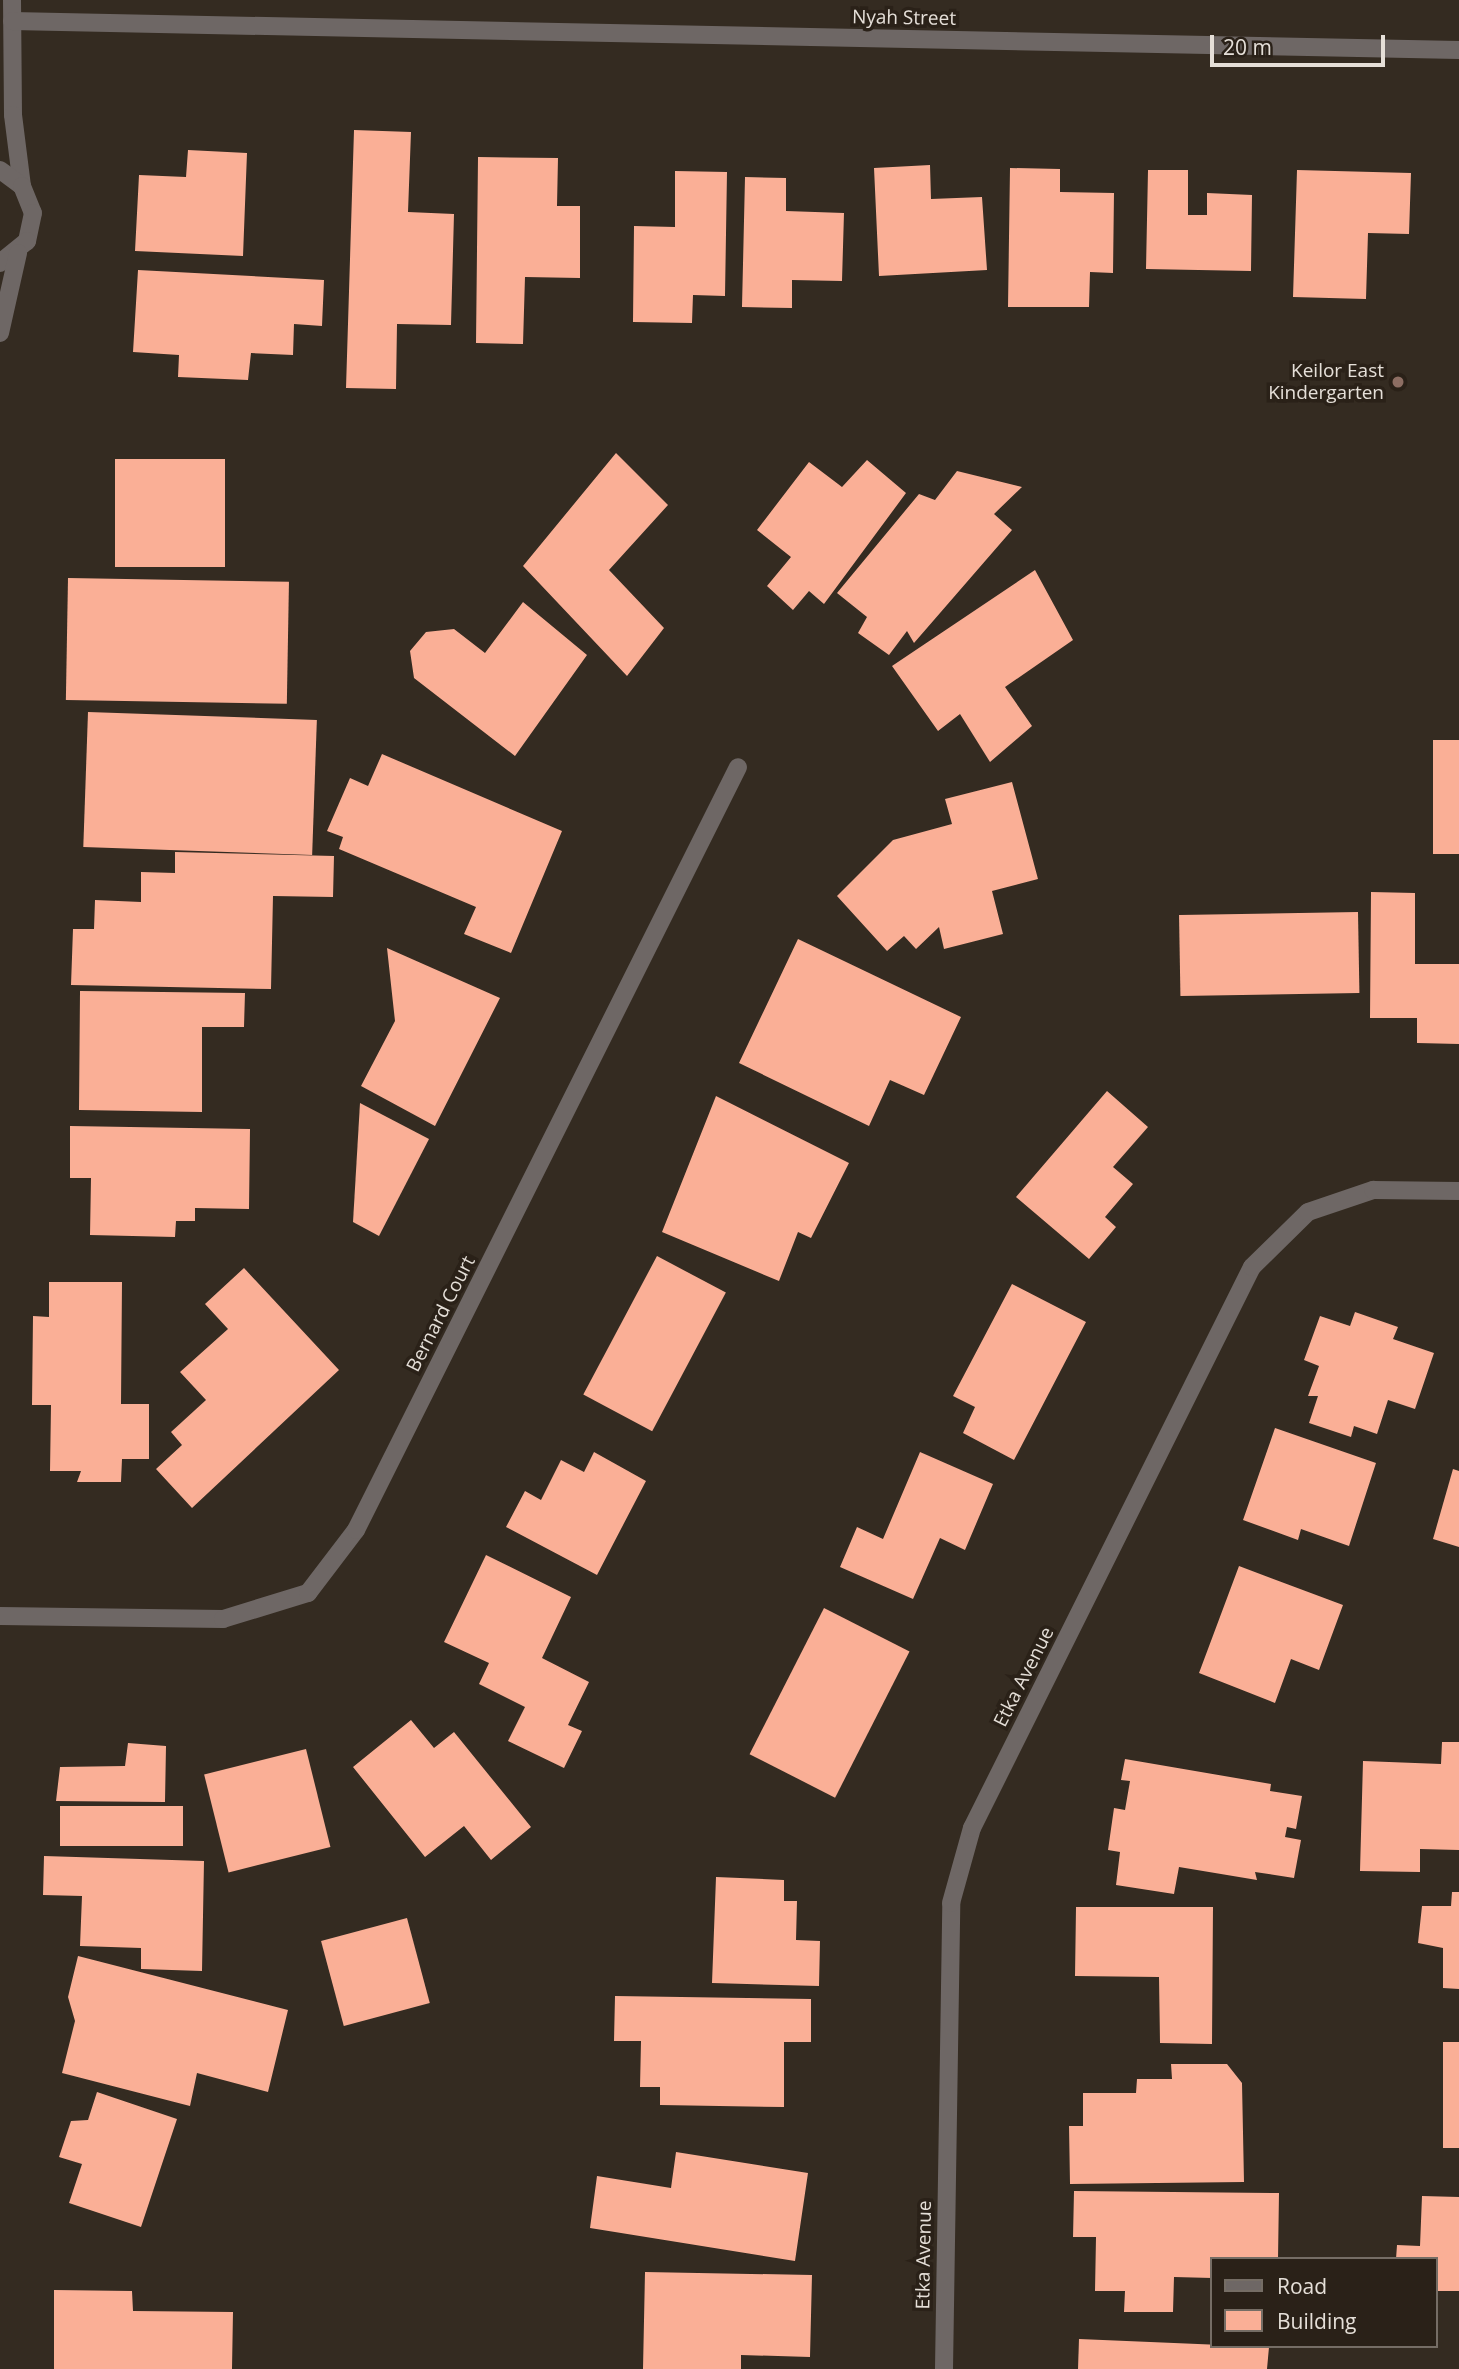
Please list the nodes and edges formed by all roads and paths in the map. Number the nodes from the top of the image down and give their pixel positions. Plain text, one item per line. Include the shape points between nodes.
1 (12, 0) edge
2 (12, 21) junction
3 (1459, 50) edge
4 (0, 65) edge
5 (0, 170) edge
6 (22, 186) junction
7 (18, 253) junction
8 (0, 263) edge
9 (0, 333) edge
10 (738, 766) dead end
11 (1459, 1191) edge
12 (0, 1616) edge
13 (944, 2369) edge

1 - 2 street
2 - 3 street, Nyah Street
2 - 4 street
2 - 6 street via 13,116
5 - 6 street
6 - 7 street via 33,213 27,241
7 - 8 street
7 - 9 street
10 - 12 street, Bernard Court via 356,1530 308,1593 223,1619
11 - 13 street, Etka Avenue via 1373,1190 1308,1212 1252,1267 972,1828 951,1903

